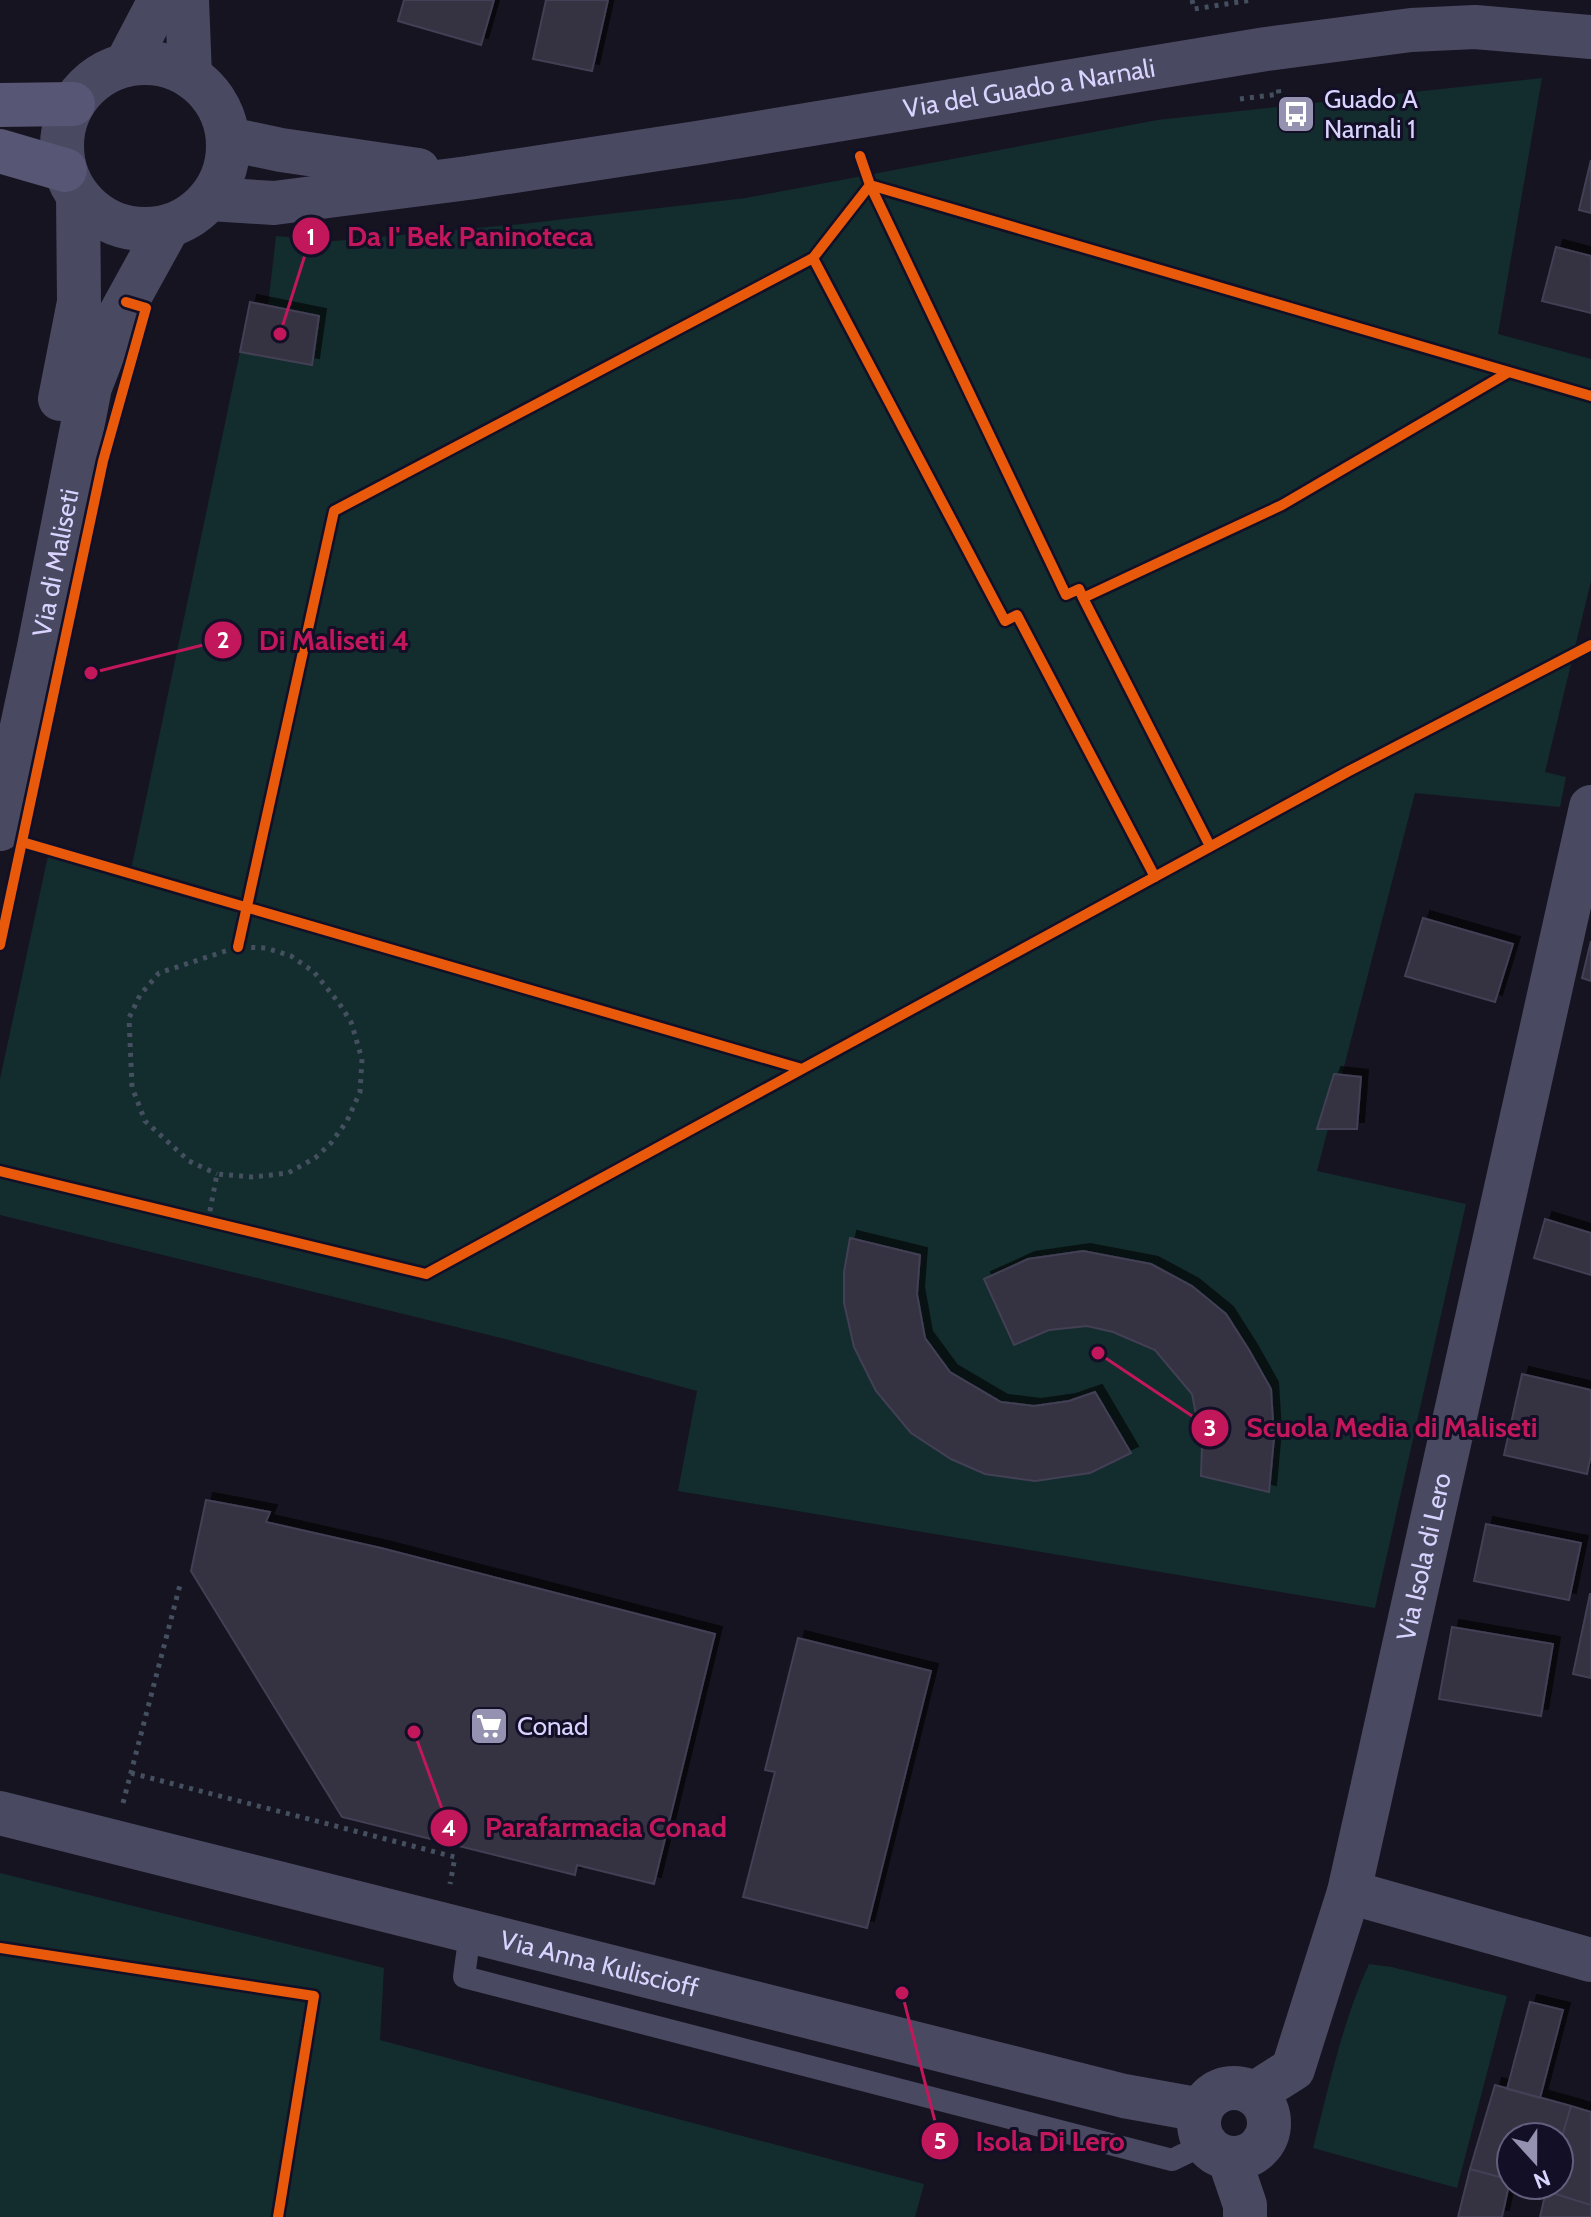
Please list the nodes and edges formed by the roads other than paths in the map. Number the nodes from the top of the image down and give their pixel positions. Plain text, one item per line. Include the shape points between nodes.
1 (160, 0) edge
2 (187, 0) edge
3 (1591, 37) edge
4 (126, 65) junction
5 (190, 76) junction
6 (73, 104) junction
7 (0, 105) edge
8 (229, 139) junction
9 (0, 151) edge
10 (468, 178) junction
11 (72, 183) junction
12 (210, 199) junction
13 (168, 227) junction
14 (0, 687) edge
15 (1591, 807) edge
16 (0, 829) edge
17 (0, 1813) edge
18 (1349, 1892) junction
19 (1591, 1960) edge
20 (1255, 2093) junction
21 (1212, 2137) junction
22 (1245, 2217) edge

1 - 4 street
2 - 5 street
3 - 10 street, Via del Guado a Narnali via 1475,27 1411,30
4 - 5 street via 170,66
4 - 6 street via 105,73
5 - 8 street via 210,92
6 - 7 main road
6 - 11 street via 62,148
8 - 10 street
8 - 12 street via 222,181
9 - 11 main road
10 - 12 street, Via del Guado a Narnali via 274,203
11 - 13 street via 96,214 119,226
11 - 14 street, Via di Maliseti via 79,302 74,338
12 - 13 street via 191,217
13 - 16 street, Via di Maliseti via 126,302 90,387
15 - 18 street, Via Isola di Lero
17 - 21 street, Via Anna Kuliscioff via 1124,2096
18 - 19 street
18 - 20 street, Via Isola di Lero via 1293,2069
20 - 21 street via 1222,2089 1207,2100
20 - 21 street via 1269,2113 1261,2146 1241,2158
21 - 22 street via 1245,2205

